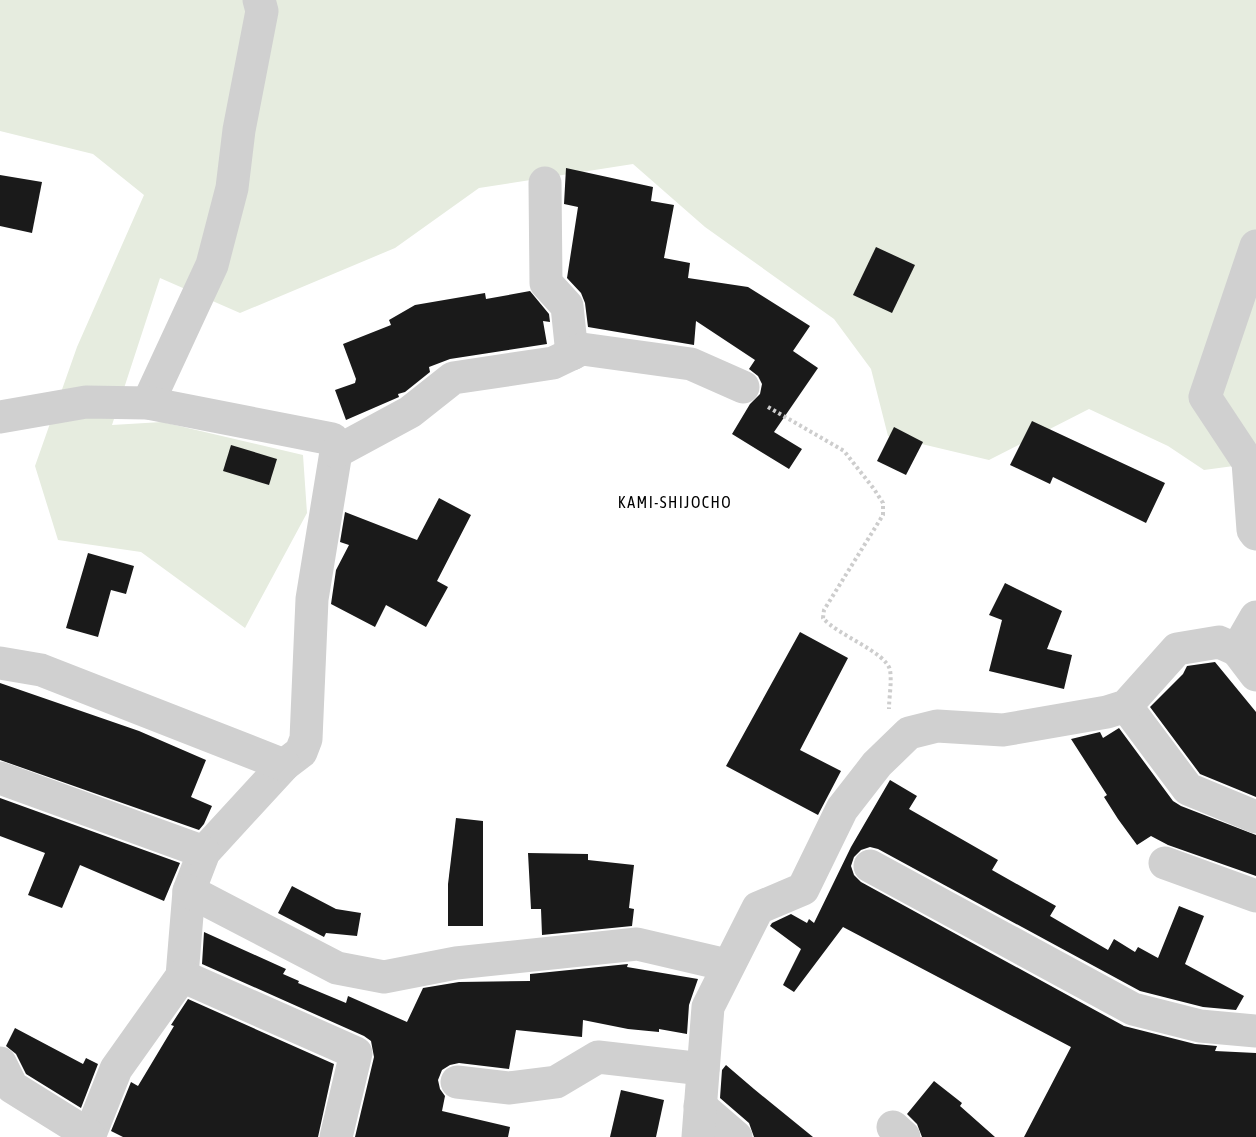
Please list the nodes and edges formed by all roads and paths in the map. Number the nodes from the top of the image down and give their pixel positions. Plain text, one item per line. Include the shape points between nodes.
1 (259, 0) edge
2 (545, 183) dead end
3 (1256, 246) edge
4 (572, 354) junction
5 (743, 387) joint
6 (148, 402) junction
7 (0, 417) edge
8 (336, 452) junction
9 (1256, 534) edge
10 (1256, 617) edge
11 (0, 663) edge
12 (1247, 663) edge
13 (1126, 706) junction
14 (903, 739) junction
15 (284, 765) junction
16 (0, 778) edge
17 (1256, 817) edge
18 (204, 852) junction
19 (1165, 863) dead end
20 (870, 866) dead end
21 (189, 891) junction
22 (1256, 896) edge
23 (728, 965) junction
24 (182, 976) junction
25 (1256, 1031) edge
26 (0, 1063) edge
27 (703, 1070) junction
28 (457, 1082) dead end
29 (699, 1123) edge
30 (89, 1136) edge
31 (336, 1137) edge
32 (736, 1137) edge

1 - 6 street via 262,11 232,188 212,265
2 - 4 street via 546,283 567,306
3 - 9 street via 1205,397 1248,462 1252,530
4 - 5 street via 582,349 691,364
4 - 8 street via 553,363 453,378 410,412
5 - 14 path via 751,398 844,451 883,503 883,514 824,610 823,618 832,628 884,659 890,669 889,712
6 - 7 street via 86,402
6 - 8 street via 332,439
8 - 15 street via 312,599 306,739 301,752
10 - 12 street
11 - 15 street via 41,670
12 - 13 street via 1219,642 1177,649
13 - 14 street via 1003,730 937,726 909,733
13 - 17 street via 1188,789
14 - 23 street via 877,764 842,809 802,889 758,908
15 - 18 street
16 - 18 street
18 - 21 street
19 - 22 street
20 - 25 street via 1133,1010 1200,1026
21 - 23 street via 337,968 384,977 456,963 637,944
21 - 24 street
23 - 27 street via 708,1007
24 - 30 street via 116,1069
24 - 31 street via 356,1053
26 - 30 street via 12,1087
27 - 28 street via 598,1057 556,1082 510,1088
27 - 29 street
29 - 32 street

